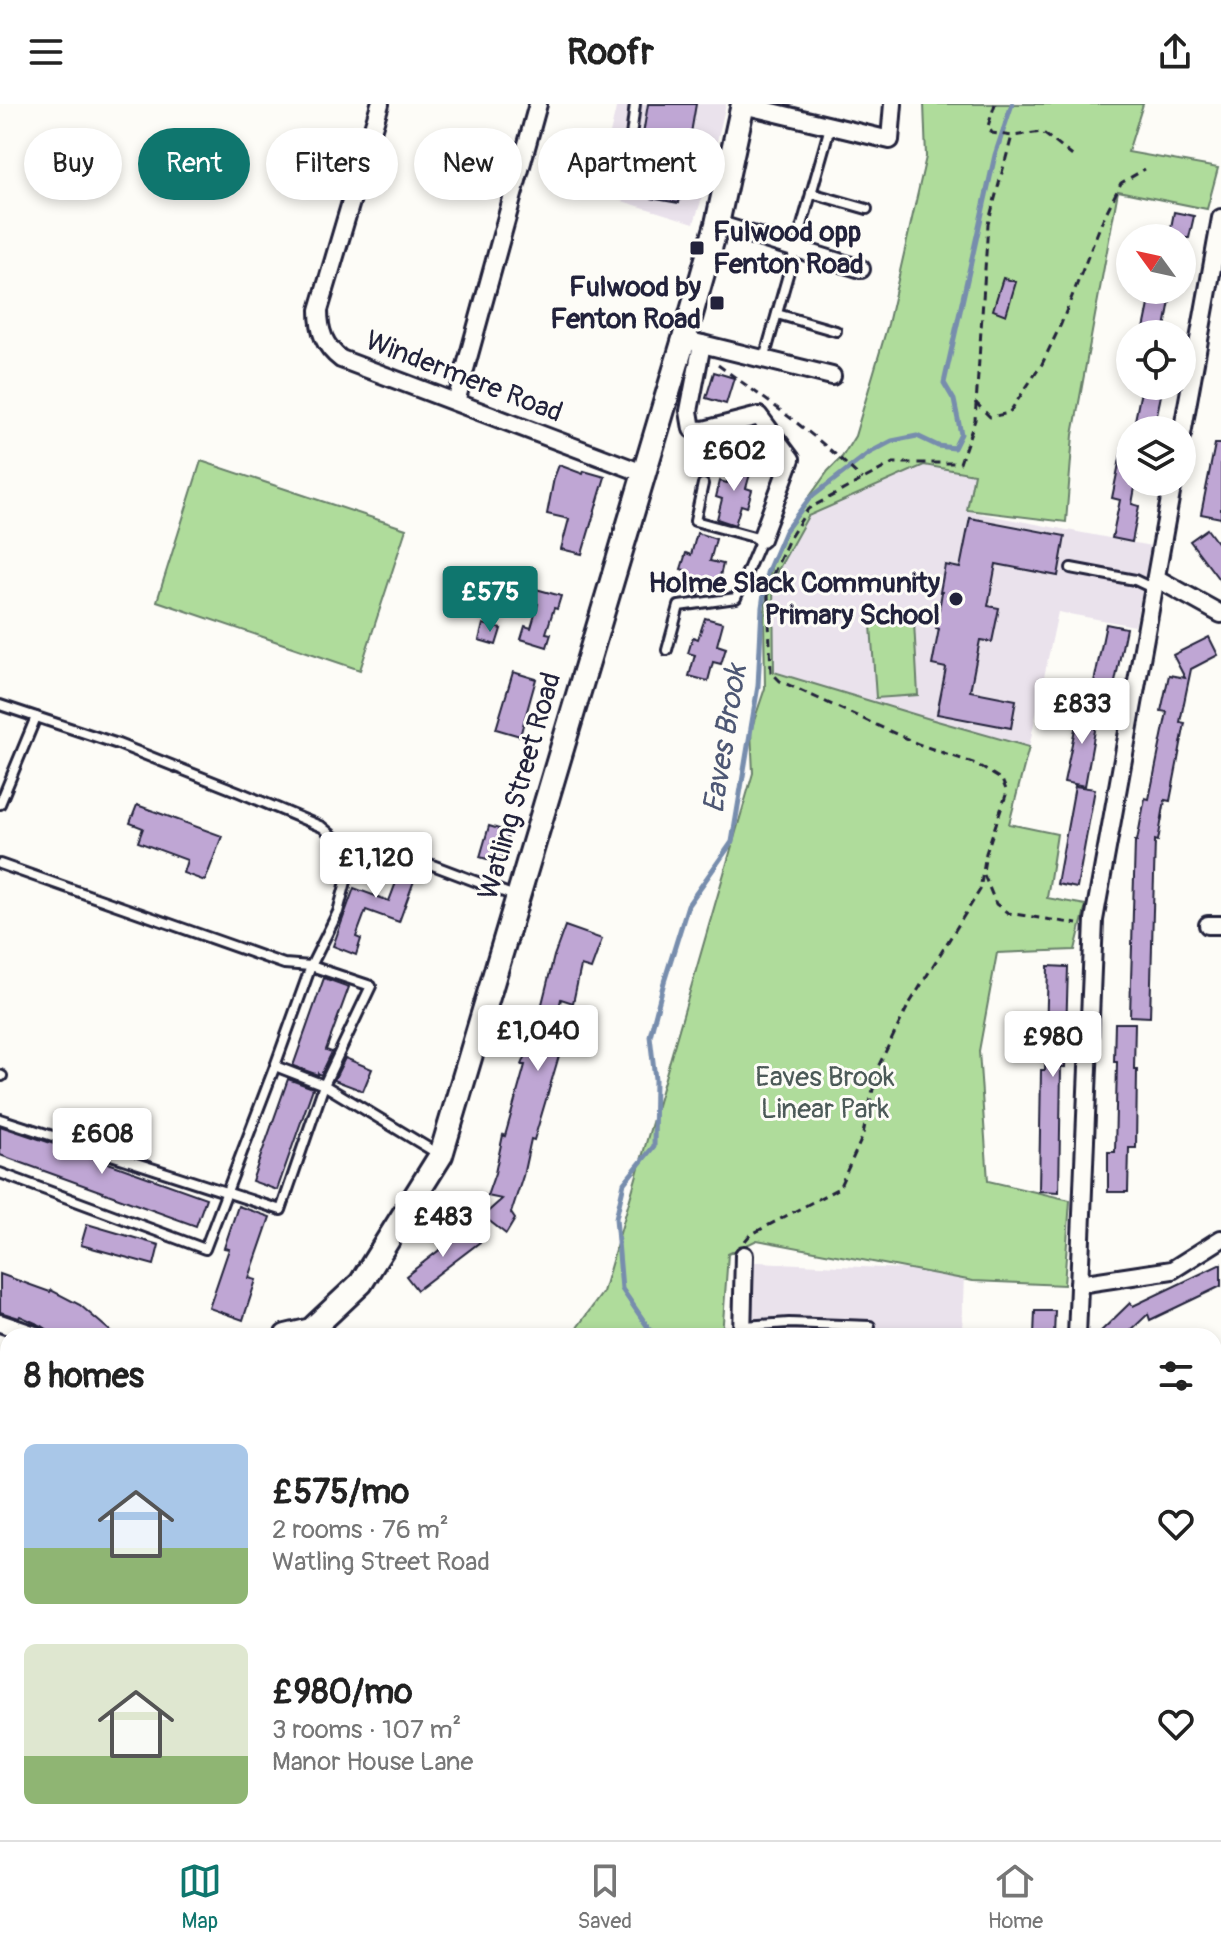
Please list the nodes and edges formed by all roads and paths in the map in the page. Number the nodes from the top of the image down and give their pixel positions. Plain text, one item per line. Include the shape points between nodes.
1 (380, 104) edge
2 (538, 104) edge
3 (635, 104) edge
4 (743, 104) edge
5 (893, 104) edge
6 (995, 104) edge
7 (830, 127) junction
8 (632, 128) edge
9 (1012, 136) junction
10 (1075, 158) dead end
11 (1145, 169) dead end
12 (811, 193) junction
13 (867, 209) dead end
14 (1221, 218) edge
15 (717, 224) junction
16 (795, 249) junction
17 (861, 269) dead end
18 (777, 314) junction
19 (836, 331) dead end
20 (693, 341) junction
21 (764, 359) junction
22 (832, 376) dead end
23 (456, 402) junction
24 (975, 402) junction
25 (1185, 416) edge
26 (842, 460) dead end
27 (643, 473) junction
28 (862, 479) junction
29 (703, 484) dead end
30 (1171, 496) edge
31 (761, 539) junction
32 (1071, 568) dead end
33 (1155, 583) junction
34 (1221, 614) edge
35 (667, 650) dead end
36 (0, 705) edge
37 (36, 717) junction
38 (0, 804) edge
39 (377, 844) dead end
40 (0, 864) edge
41 (983, 872) junction
42 (518, 898) junction
43 (1094, 920) junction
44 (311, 966) junction
45 (275, 1066) junction
46 (324, 1085) junction
47 (0, 1119) edge
48 (441, 1155) junction
49 (0, 1173) edge
50 (226, 1192) junction
51 (1221, 1239) edge
52 (744, 1255) joint
53 (1079, 1284) junction
54 (870, 1326) dead end
55 (316, 1328) edge
56 (743, 1328) edge
57 (760, 1328) edge
58 (1077, 1328) edge

1 - 23 street, Windermere Road via 319,324 327,345 341,359
2 - 23 street
3 - 8 lane
4 - 7 street
4 - 15 main road, Watling Street Road
5 - 7 street via 890,140
6 - 9 path via 988,126 992,133
7 - 12 lane
9 - 10 path via 1042,132
9 - 24 path via 988,224
11 - 24 path via 1121,183 1042,364 1009,413 990,417
12 - 13 lane
12 - 16 lane
14 - 25 street
15 - 16 street
15 - 20 main road, Watling Street Road
16 - 17 street
16 - 18 lane
18 - 19 lane
18 - 21 lane
20 - 21 street
20 - 27 main road, Watling Street Road
20 - 31 street via 692,429 759,416 791,459
21 - 22 street
23 - 27 street, Windermere Road
24 - 28 path via 975,420 960,463 893,463
26 - 28 path
27 - 42 main road, Watling Street Road
28 - 41 path via 808,509 789,539 768,594 771,672 780,681 918,744 976,764 1002,780 1007,792
29 - 31 lane via 695,521
30 - 33 street
31 - 35 lane via 736,598 679,606
32 - 33 lane
33 - 34 street
33 - 43 street
36 - 37 lane
37 - 38 lane
37 - 44 lane via 281,809 322,827 347,848 348,874 338,912
39 - 42 lane
40 - 44 lane via 284,964
41 - 43 path via 996,904 1008,913 1079,924
41 - 52 path via 980,890 908,1006 878,1067 862,1138 839,1188 750,1235 741,1246
42 - 48 main road, Watling Street Road
43 - 53 street
44 - 45 lane
44 - 46 lane via 371,986
45 - 46 lane
45 - 50 lane
46 - 48 lane
46 - 50 lane via 281,1210
47 - 50 lane
48 - 55 main road, Watling Street Road via 361,1283
49 - 50 lane via 205,1249
51 - 53 street via 1172,1270
52 - 56 street
53 - 58 street
54 - 57 lane via 789,1323

